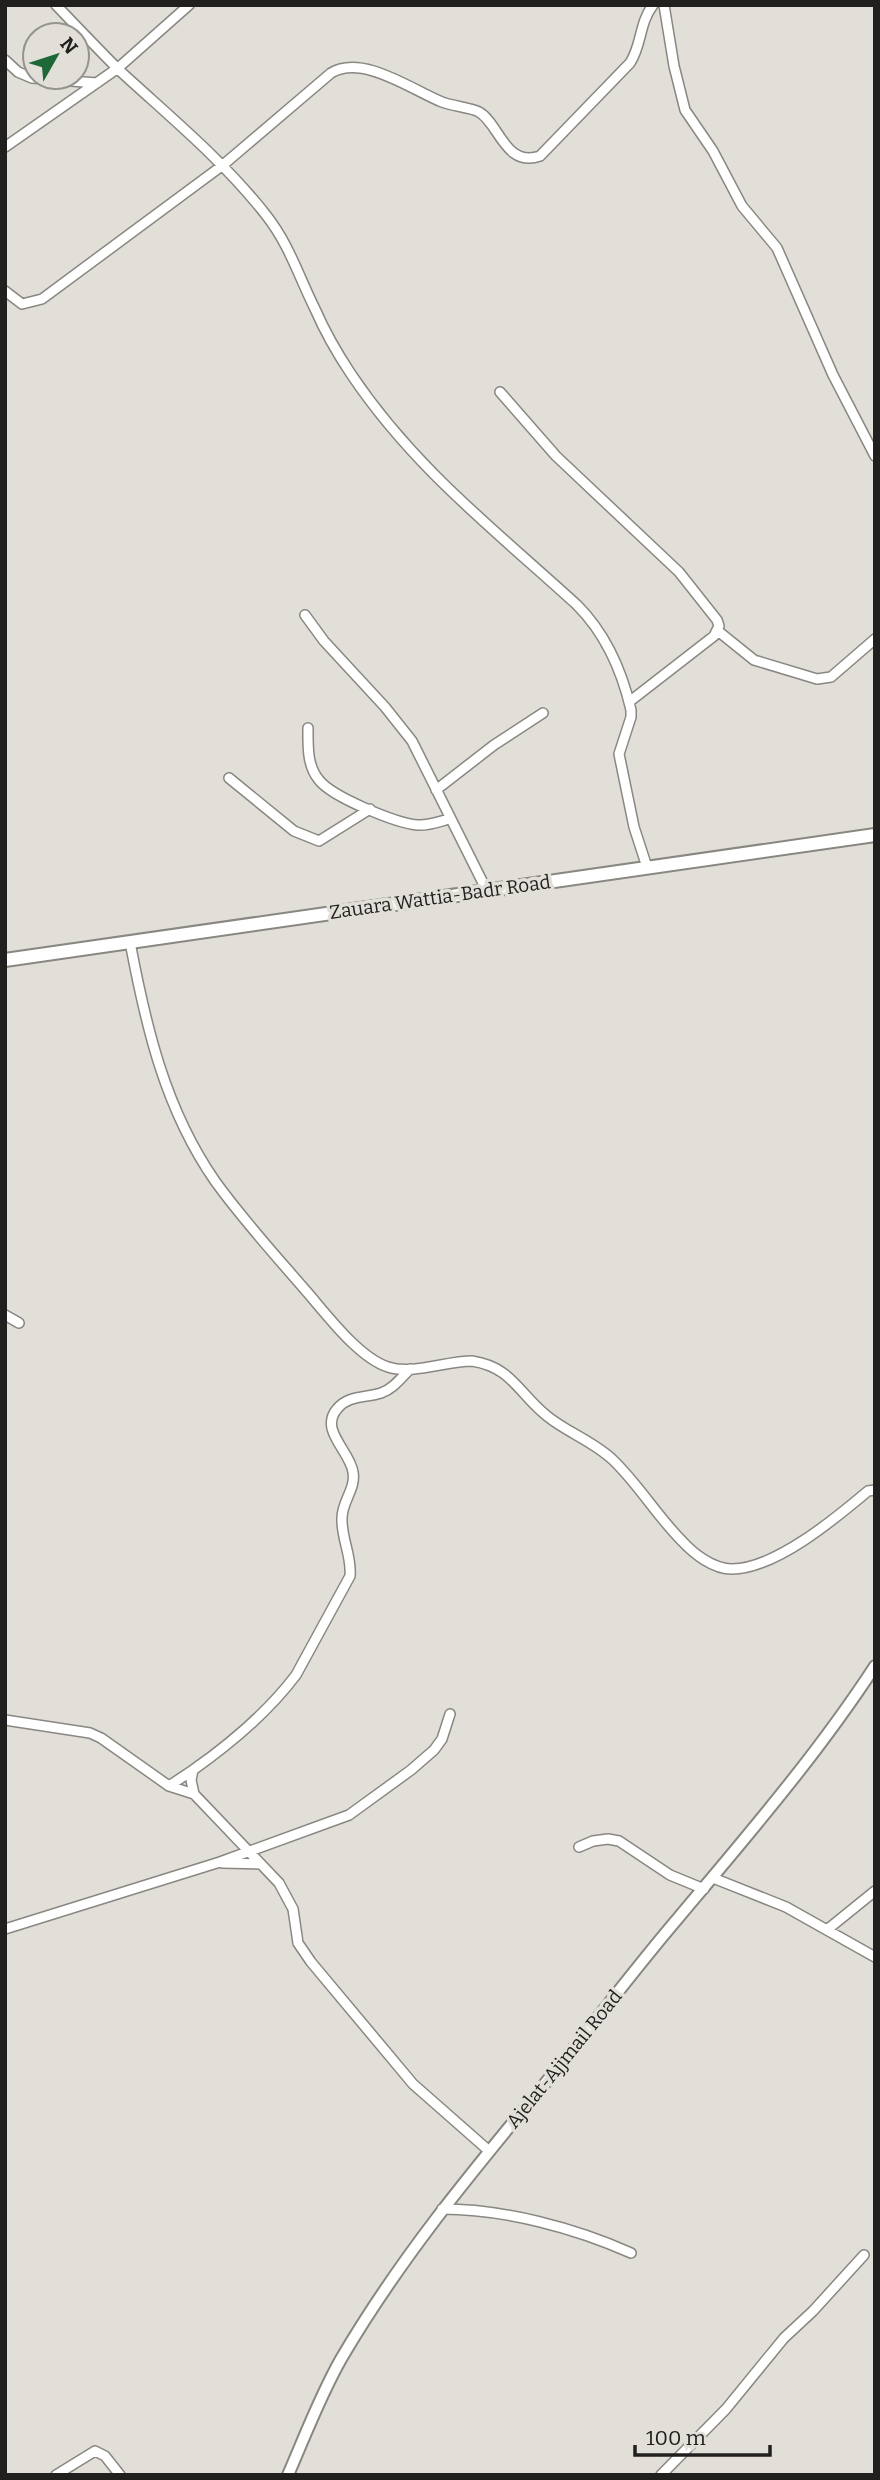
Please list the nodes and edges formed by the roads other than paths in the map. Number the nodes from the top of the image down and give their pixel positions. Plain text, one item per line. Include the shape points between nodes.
1 (56, 5) edge
2 (189, 5) edge
3 (653, 5) edge
4 (664, 5) edge
5 (5, 60) edge
6 (118, 68) junction
7 (97, 83) junction
8 (5, 147) edge
9 (223, 165) junction
10 (5, 291) edge
11 (500, 391) dead end
12 (875, 456) edge
13 (305, 615) dead end
14 (718, 631) junction
15 (875, 639) edge
16 (629, 702) junction
17 (542, 713) dead end
18 (308, 728) dead end
19 (229, 778) dead end
20 (436, 789) junction
21 (370, 809) junction
22 (449, 819) junction
23 (875, 835) edge
24 (647, 867) junction
25 (486, 891) junction
26 (130, 942) junction
27 (5, 960) edge
28 (5, 1315) edge
29 (19, 1323) dead end
30 (410, 1369) junction
31 (875, 1490) edge
32 (875, 1666) edge
33 (450, 1714) dead end
34 (5, 1720) edge
35 (193, 1770) junction
36 (169, 1786) junction
37 (194, 1794) junction
38 (579, 1847) dead end
39 (249, 1851) junction
40 (220, 1862) junction
41 (261, 1864) junction
42 (713, 1878) junction
43 (704, 1889) junction
44 (875, 1891) edge
45 (5, 1929) edge
46 (828, 1929) junction
47 (875, 1957) edge
48 (488, 2150) junction
49 (442, 2209) junction
50 (631, 2253) dead end
51 (864, 2255) dead end
52 (56, 2475) edge
53 (120, 2475) edge
54 (288, 2475) edge
55 (661, 2475) edge

1 - 6 street
2 - 6 street
3 - 9 street via 642,23 630,63 547,151 535,158 517,155 476,110 458,108 356,67 331,73
4 - 12 street via 685,110 742,206 777,248
5 - 7 street via 32,78
6 - 7 street
6 - 9 street
7 - 8 street
9 - 10 street via 42,299 22,304
9 - 16 street via 288,246 323,327 374,407 437,479 598,627
11 - 14 street via 556,456 679,572 710,610
13 - 20 street via 399,724
14 - 15 street via 754,660 817,679 831,677
14 - 16 street
16 - 24 street via 631,717 619,754
17 - 20 street
18 - 21 street via 310,761 320,782 342,798
19 - 21 street via 294,831 319,841
20 - 22 street
21 - 22 street via 417,825
22 - 25 street
23 - 24 highway, Zauara Wattia-Badr Road
24 - 25 highway, Zauara Wattia-Badr Road
25 - 26 highway, Zauara Wattia-Badr Road
26 - 27 highway, Zauara Wattia-Badr Road
26 - 30 street via 155,1055 180,1118 208,1170 344,1333 371,1359 399,1370
28 - 29 street
30 - 31 street via 472,1360 503,1372 545,1415 614,1461 680,1539 719,1567 748,1566 779,1554
30 - 35 street via 389,1389 346,1401 331,1425 353,1471 352,1490 342,1515 350,1576 288,1686
32 - 42 main road, Ajelat-Ajjmail Road via 825,1738
33 - 39 street via 434,1750 363,1806 340,1819
34 - 36 street via 90,1733
35 - 36 street
35 - 37 street
36 - 37 street
37 - 39 street
38 - 43 street via 593,1841 619,1841 670,1875
39 - 40 street
39 - 41 street
40 - 41 street
40 - 45 street
41 - 48 street via 290,1902 298,1942 311,1962 413,2084
42 - 43 main road, Ajelat-Ajjmail Road
42 - 46 street
43 - 48 main road, Ajelat-Ajjmail Road
44 - 46 street
46 - 47 street
48 - 49 main road, Ajelat-Ajjmail Road
49 - 50 street via 506,2214
49 - 54 main road, Ajelat-Ajjmail Road via 375,2303 340,2362
51 - 55 street
52 - 53 street via 95,2451

